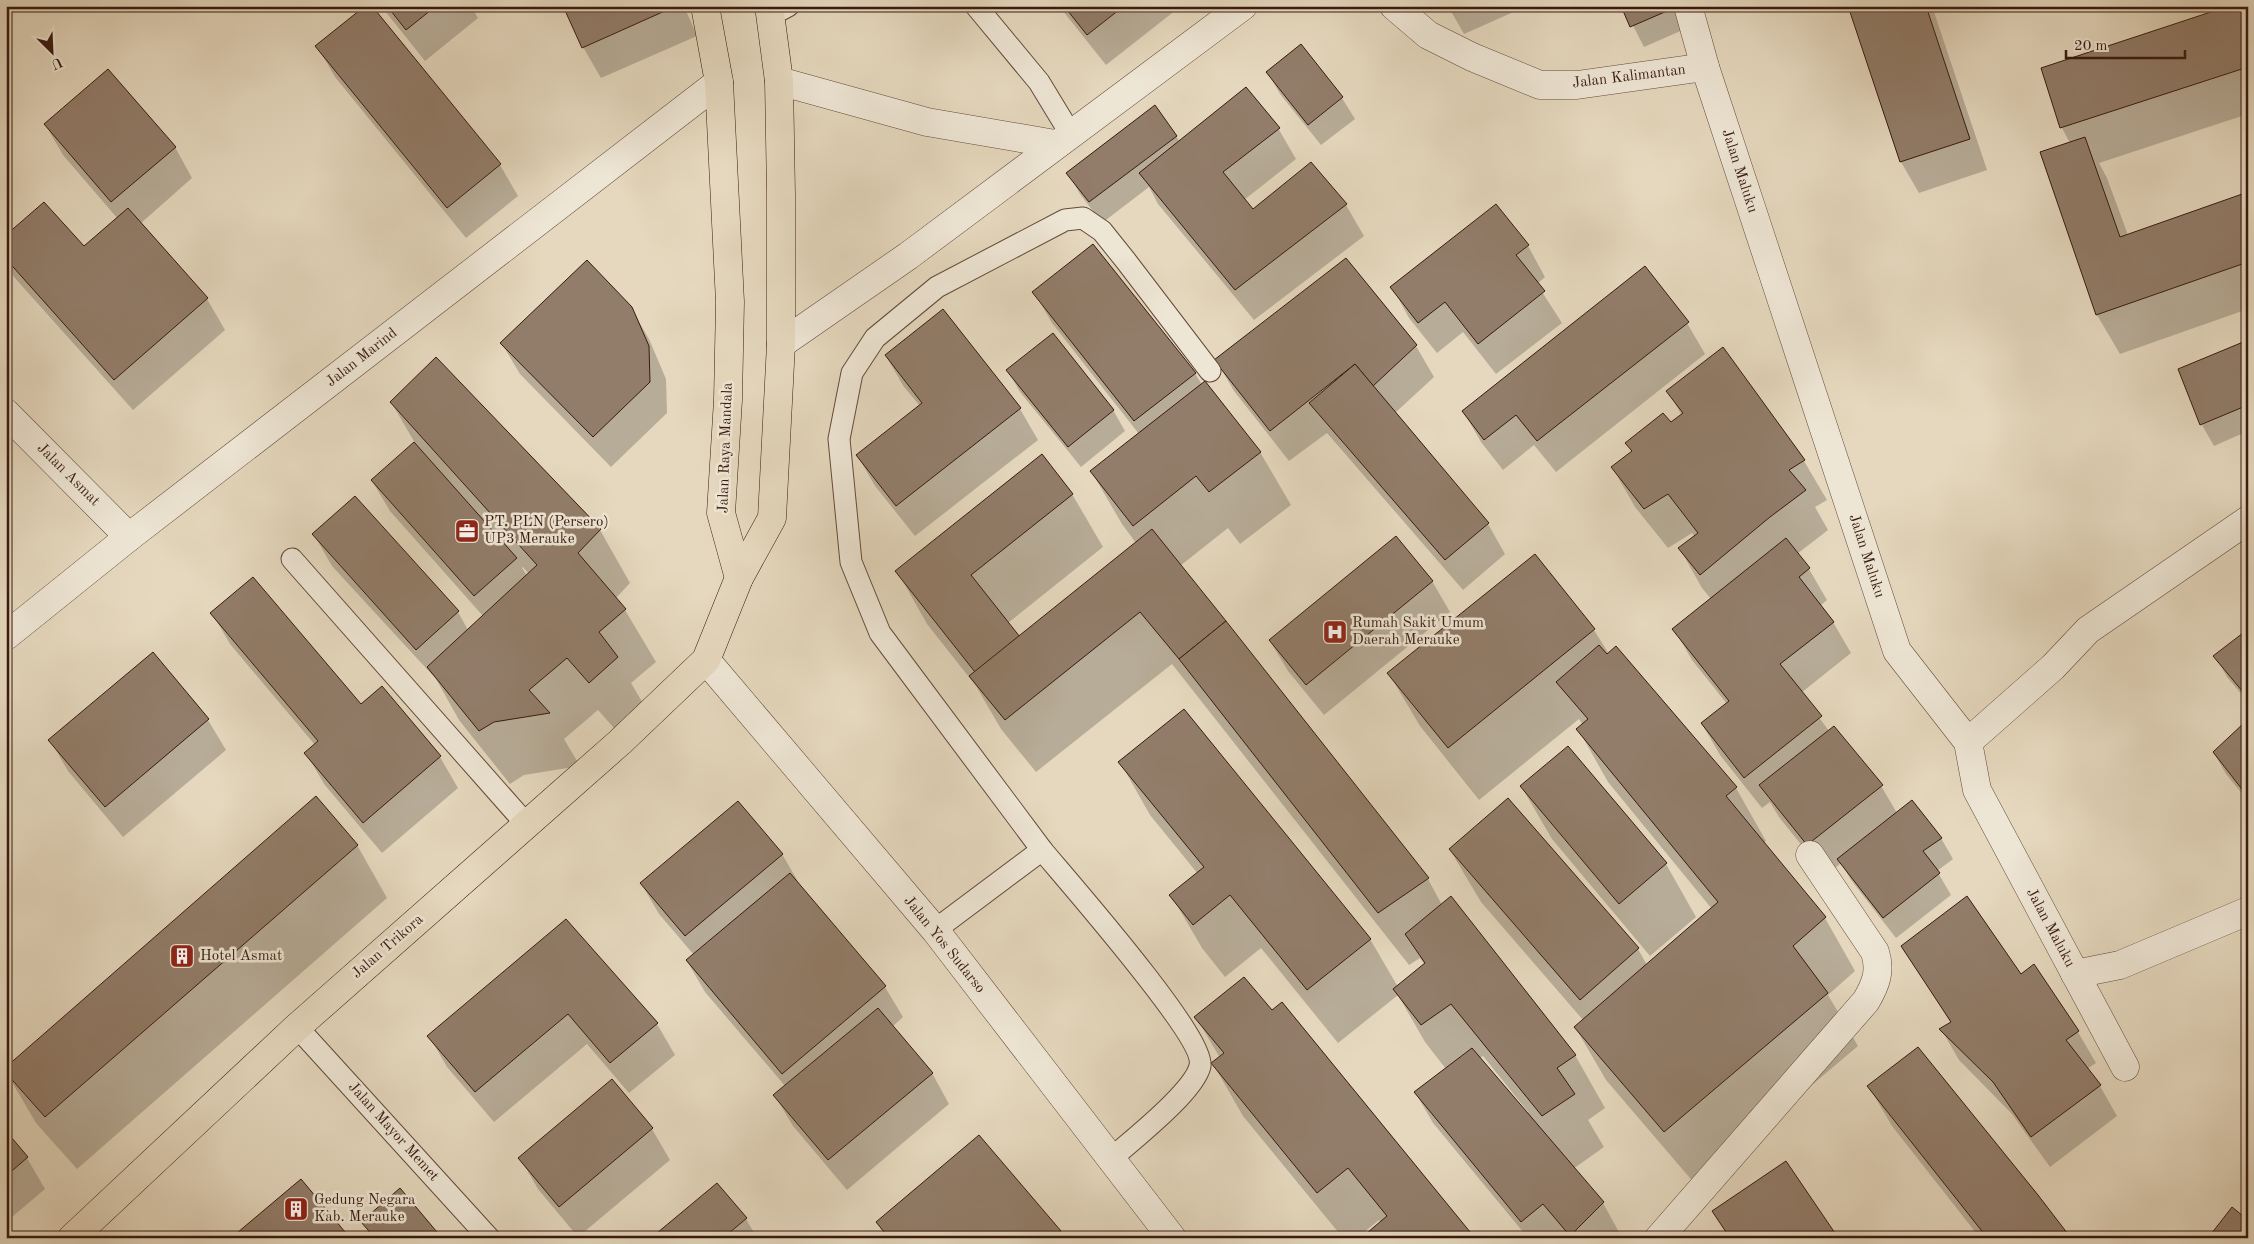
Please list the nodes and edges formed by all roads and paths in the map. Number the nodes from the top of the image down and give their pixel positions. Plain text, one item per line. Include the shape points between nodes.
1 (705, 6) edge
2 (976, 6) edge
3 (1243, 6) edge
4 (1394, 6) edge
5 (1688, 6) edge
6 (776, 9) edge
7 (1705, 67) junction
8 (779, 81) junction
9 (719, 82) junction
10 (1063, 138) junction
11 (781, 344) junction
12 (1210, 370) dead end
13 (6, 413) edge
14 (2248, 520) edge
15 (129, 537) junction
16 (292, 559) dead end
17 (739, 578) junction
18 (6, 636) edge
19 (706, 660) junction
20 (1968, 742) junction
21 (526, 825) junction
22 (1042, 850) junction
23 (1810, 855) dead end
24 (2248, 910) edge
25 (935, 930) junction
26 (2075, 974) junction
27 (297, 1027) junction
28 (2125, 1067) dead end
29 (1111, 1159) junction
30 (72, 1238) edge
31 (489, 1238) edge
32 (1172, 1238) edge
33 (1660, 1238) edge

1 - 9 highway, Jalan Raya Mandala
2 - 10 lane via 1039,82
3 - 10 street
4 - 7 street, Jalan Kalimantan via 1428,35 1540,85 1577,85
5 - 7 street, Jalan Maluku
6 - 8 highway
7 - 20 street, Jalan Maluku via 1897,651
8 - 10 street via 927,122
8 - 11 highway
9 - 15 street, Jalan Marind
9 - 17 highway, Jalan Raya Mandala via 730,302 721,513
10 - 11 street via 908,256
11 - 17 highway via 772,518
12 - 22 lane via 1102,231 1083,218 1065,220 937,287 876,338 852,373 839,439 851,562 880,633
13 - 15 street, Jalan Asmat
14 - 20 street via 2088,630
15 - 18 street, Jalan Marind
16 - 21 lane
17 - 19 highway
19 - 21 highway, Jalan Trikora
19 - 25 street, Jalan Yos Sudarso
20 - 26 street, Jalan Maluku via 1977,790
21 - 27 highway, Jalan Trikora
22 - 25 lane
22 - 29 lane via 1153,985 1196,1049 1200,1065 1191,1085
23 - 33 street via 1875,952 1879,965 1876,984 1866,1001
24 - 26 street via 2120,965
25 - 29 street, Jalan Yos Sudarso
26 - 28 street, Jalan Maluku
27 - 30 highway, Jalan Trikora
27 - 31 lane, Jalan Mayor Memet
29 - 32 street, Jalan Yos Sudarso

